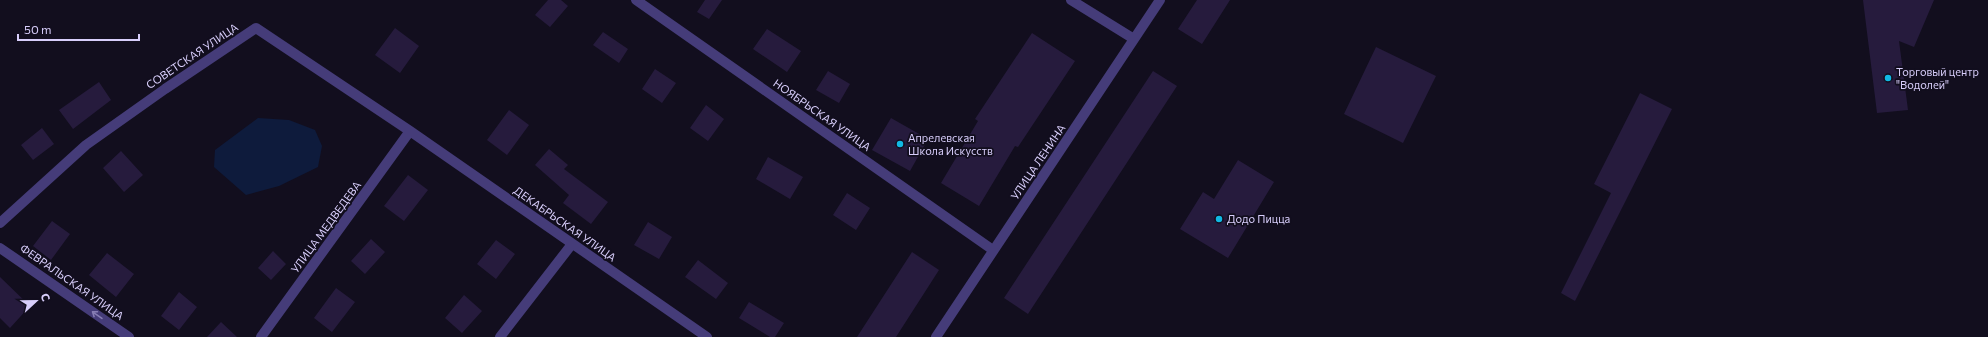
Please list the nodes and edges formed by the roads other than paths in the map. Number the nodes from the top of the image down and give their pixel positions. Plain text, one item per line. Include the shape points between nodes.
1 (636, 0) edge
2 (1071, 0) edge
3 (1160, 0) edge
4 (1134, 39) junction
5 (410, 131) junction
6 (0, 223) edge
7 (572, 244) junction
8 (0, 248) edge
9 (993, 250) junction
10 (129, 337) edge
11 (261, 337) edge
12 (500, 337) edge
13 (707, 337) edge
14 (936, 337) edge

1 - 9 street, НОЯБРЬСКАЯ УЛИЦА
2 - 4 street
3 - 4 street, УЛИЦА ЛЕНИНА
4 - 9 street, УЛИЦА ЛЕНИНА
5 - 6 street, СОВЕТСКАЯ УЛИЦА via 256,28 86,145
5 - 7 street, ДЕКАБРЬСКАЯ УЛИЦА
5 - 11 street, УЛИЦА МЕДВЕДЕВА
7 - 12 street
7 - 13 street, ДЕКАБРЬСКАЯ УЛИЦА
10 -> 8 street, ФЕВРАЛЬСКАЯ УЛИЦА
9 - 14 street, УЛИЦА ЛЕНИНА

